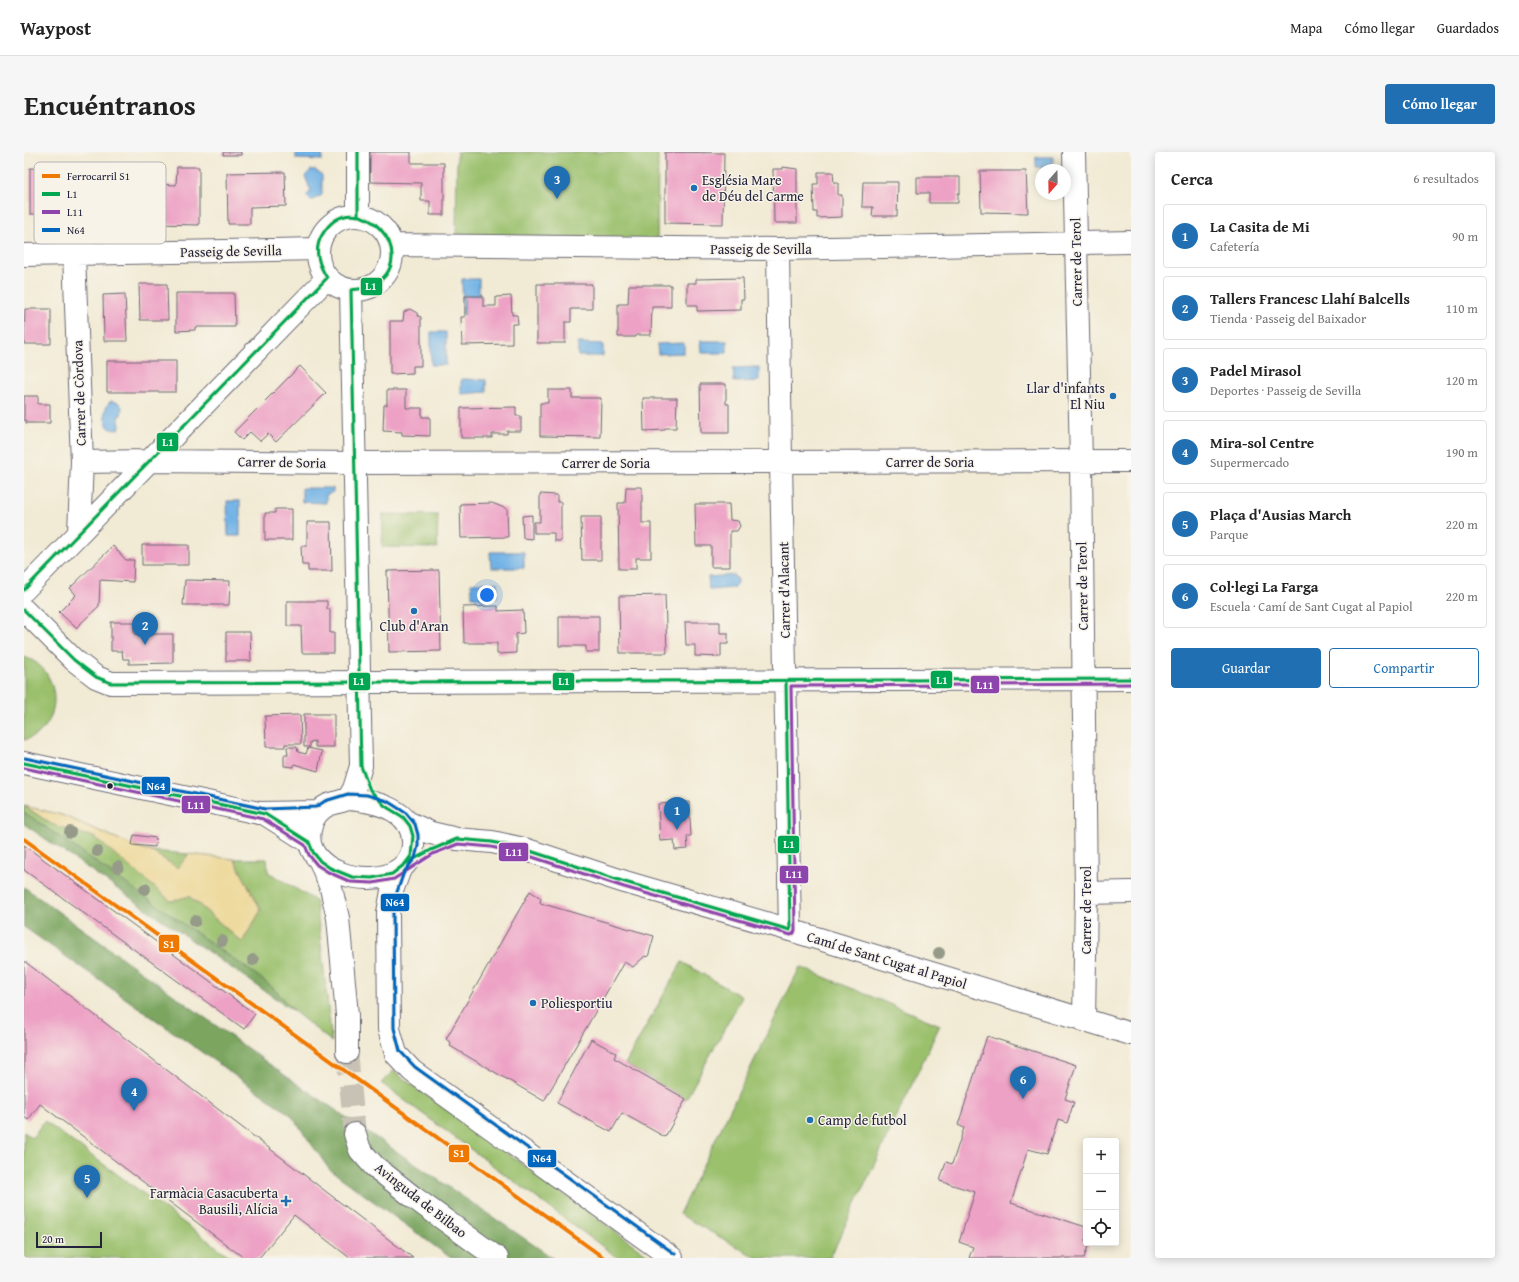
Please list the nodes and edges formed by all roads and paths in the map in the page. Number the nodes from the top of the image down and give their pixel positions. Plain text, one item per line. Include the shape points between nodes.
1 (358, 152) edge
2 (1074, 152) edge
3 (358, 216) junction
4 (1076, 242) junction
5 (1131, 242) edge
6 (391, 245) junction
7 (317, 249) junction
8 (778, 250) junction
9 (74, 254) junction
10 (24, 255) edge
11 (327, 278) junction
12 (351, 290) junction
13 (149, 461) junction
14 (1131, 461) edge
15 (82, 462) junction
16 (781, 462) junction
17 (1081, 462) junction
18 (355, 463) junction
19 (79, 532) junction
20 (24, 590) edge
21 (24, 610) edge
22 (1131, 679) edge
23 (786, 680) junction
24 (1083, 680) junction
25 (359, 681) junction
26 (24, 763) edge
27 (361, 766) junction
28 (348, 799) junction
29 (385, 806) junction
30 (318, 812) junction
31 (265, 814) junction
32 (407, 822) junction
33 (457, 839) junction
34 (309, 842) junction
35 (320, 861) junction
36 (403, 867) junction
37 (356, 878) junction
38 (1131, 892) edge
39 (1086, 893) junction
40 (388, 913) junction
41 (338, 918) junction
42 (790, 930) junction
43 (1084, 1021) junction
44 (1131, 1034) edge
45 (347, 1052) tunnel mouth
46 (355, 1134) tunnel mouth
47 (497, 1258) edge
48 (672, 1258) edge

1 - 3 street
2 - 4 street, Carrer de Terol
3 - 6 street via 380,225
3 - 7 street via 347,216 327,228 320,238
4 - 5 street, Passeig de Sevilla
4 - 8 street, Passeig de Sevilla
4 - 17 street, Carrer de Terol
6 - 8 street, Passeig de Sevilla
6 - 12 street via 392,257 383,278 373,285
7 - 9 street, Passeig de Sevilla
7 - 11 street via 319,264
8 - 16 street, Carrer d'Alacant
9 - 10 street, Passeig de Sevilla
9 - 15 street, Carrer de Còrdova
11 - 12 street via 338,286
11 - 13 street
12 - 18 street
13 - 15 street, Carrer de Soria
13 - 18 street, Carrer de Soria
13 - 19 street
14 - 17 street, Carrer de Soria
15 - 19 street, Carrer de Còrdova
16 - 17 street, Carrer de Soria
16 - 18 street, Carrer de Soria
16 - 23 street, Carrer d'Alacant
17 - 24 street, Carrer de Terol
18 - 25 street
19 - 20 street
21 - 25 street via 74,660 96,677 111,683
22 - 24 street
23 - 24 street
23 - 25 street
23 - 42 street, Carrer d'Alacant
24 - 39 street, Carrer de Terol
25 - 27 street
26 - 31 street
27 - 28 street
27 - 29 street via 370,790
28 - 29 street via 366,800
28 - 30 street
29 - 32 street
30 - 31 street
30 - 34 street via 312,821
31 - 34 street
32 - 33 street, Camí de Sant Cugat al Papiol
32 - 36 street via 413,836 413,846 411,856
33 - 36 street, Camí de Sant Cugat al Papiol via 431,850
33 - 42 street, Camí de Sant Cugat al Papiol via 492,842 524,849 625,882
34 - 35 street
35 - 37 street via 330,868
35 - 41 street via 331,888
36 - 37 street via 385,876
36 - 40 street via 392,891
37 - 40 street via 373,887 381,896
37 - 41 street via 342,900
38 - 39 street
39 - 43 street, Carrer de Terol
40 - 48 street via 389,1029 396,1054 412,1071
41 - 45 street via 347,1015
42 - 43 street, Camí de Sant Cugat al Papiol
43 - 44 street, Camí de Sant Cugat al Papiol
46 - 47 street, Avinguda de Bilbao via 360,1150 374,1166

